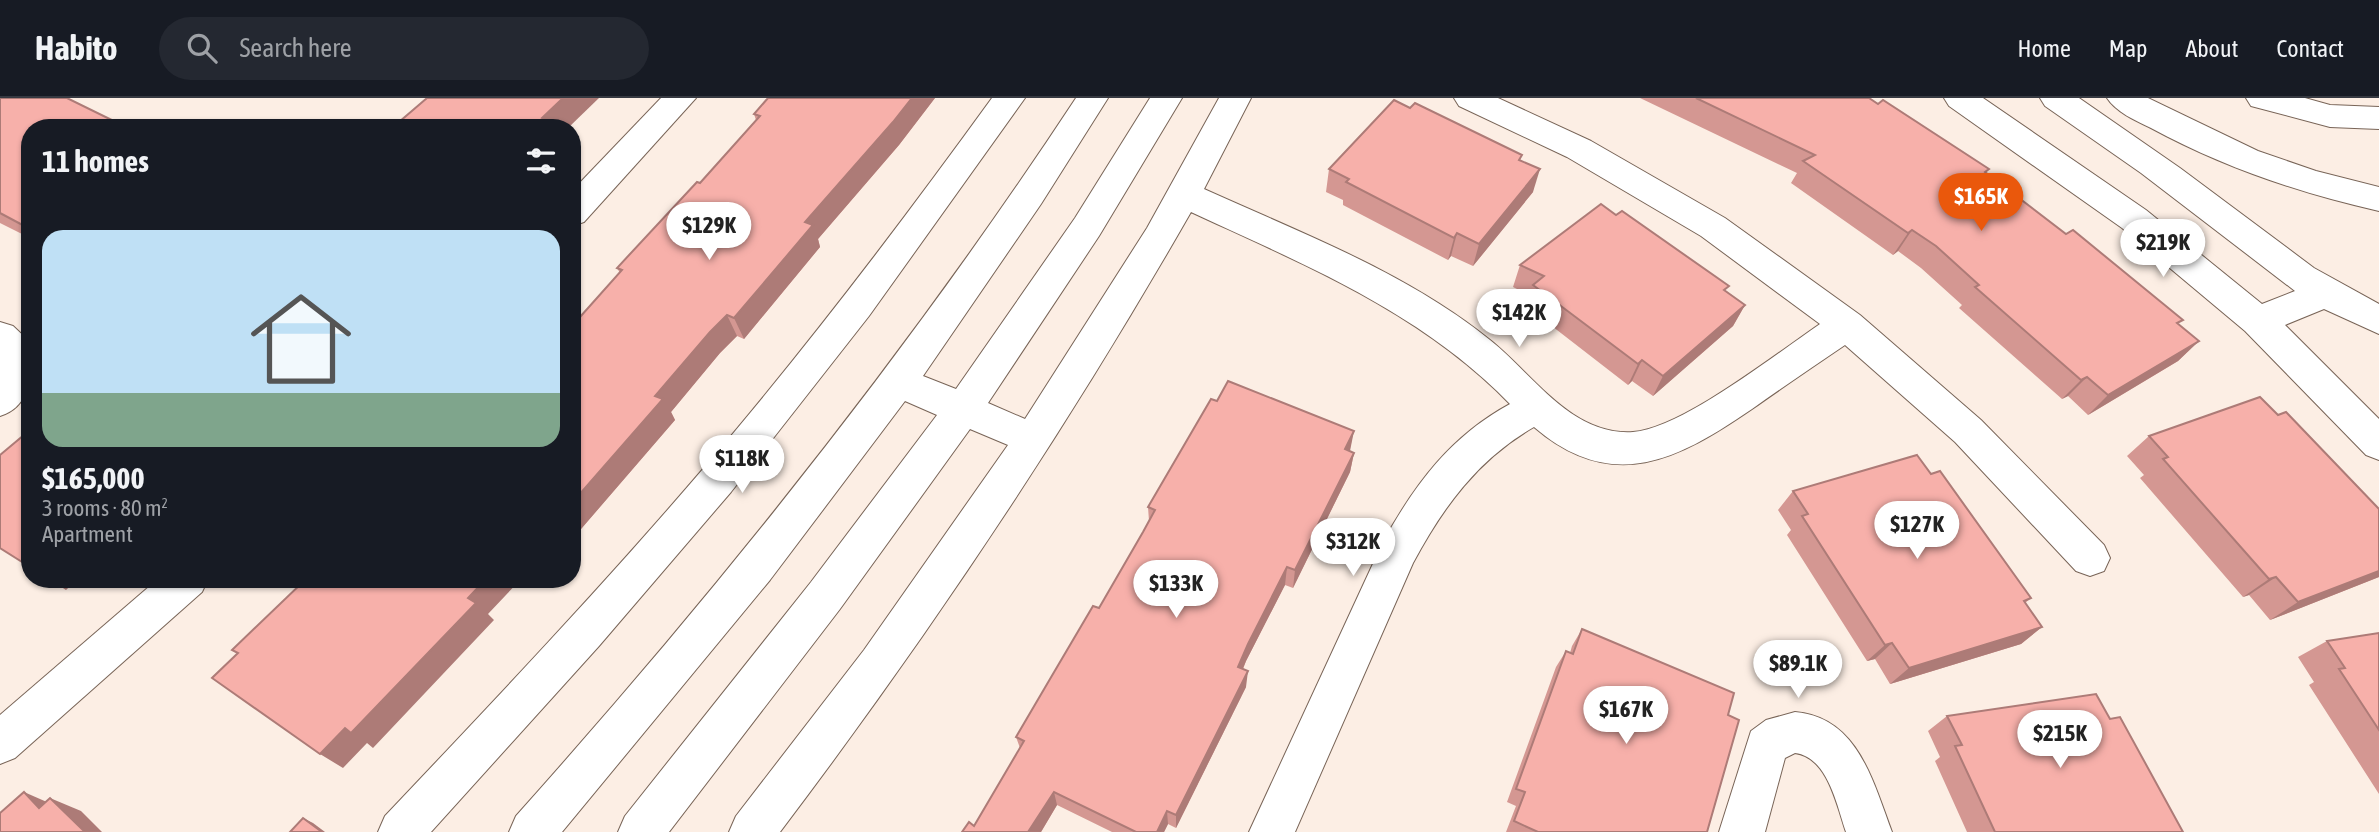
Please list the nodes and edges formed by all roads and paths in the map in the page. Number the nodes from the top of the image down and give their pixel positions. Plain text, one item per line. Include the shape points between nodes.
1 (680, 98) edge
2 (1009, 98) edge
3 (1092, 98) edge
4 (1166, 98) edge
5 (1235, 98) edge
6 (1470, 98) edge
7 (1960, 98) edge
8 (2056, 98) edge
9 (2123, 98) edge
10 (2262, 98) edge
11 (2379, 118) edge
12 (2220, 149) junction
13 (2182, 186) junction
14 (1184, 194) junction
15 (2379, 199) edge
16 (581, 203) edge
17 (2326, 293) junction
18 (2379, 320) edge
19 (2258, 321) junction
20 (1847, 325) junction
21 (0, 336) edge
22 (899, 382) junction
23 (0, 401) edge
24 (1536, 408) junction
25 (964, 409) junction
26 (2375, 432) edge
27 (1034, 439) junction
28 (2090, 558) dead end
29 (178, 588) edge
30 (0, 743) edge
31 (401, 832) edge
32 (532, 832) edge
33 (641, 832) edge
34 (752, 832) edge
35 (1272, 832) edge
36 (1742, 832) edge
37 (1869, 832) edge

1 - 16 street
2 - 31 street via 911,237 759,430 561,660
3 - 22 street
4 - 25 street via 1072,252
5 - 14 street
6 - 20 street via 1579,149 1713,227
7 - 19 street via 2134,219
8 - 13 street
9 - 12 street
10 - 11 street via 2330,116
12 - 13 street via 2216,170 2208,178
12 - 15 street
13 - 17 street via 2277,262
14 - 24 street via 1427,314 1467,341
14 - 27 street
17 - 18 street
17 - 19 street
19 - 26 street
20 - 24 street via 1662,445 1629,449 1595,444 1562,430
20 - 28 street via 1968,431
21 - 23 street via 18,353 19,371
22 - 25 street
22 - 32 street via 764,555
24 - 35 street via 1493,432 1455,467 1422,508
25 - 27 street
25 - 33 street via 822,604
27 - 34 street via 919,607
29 - 30 street
36 - 37 street via 1766,746 1790,732 1821,740 1833,751

